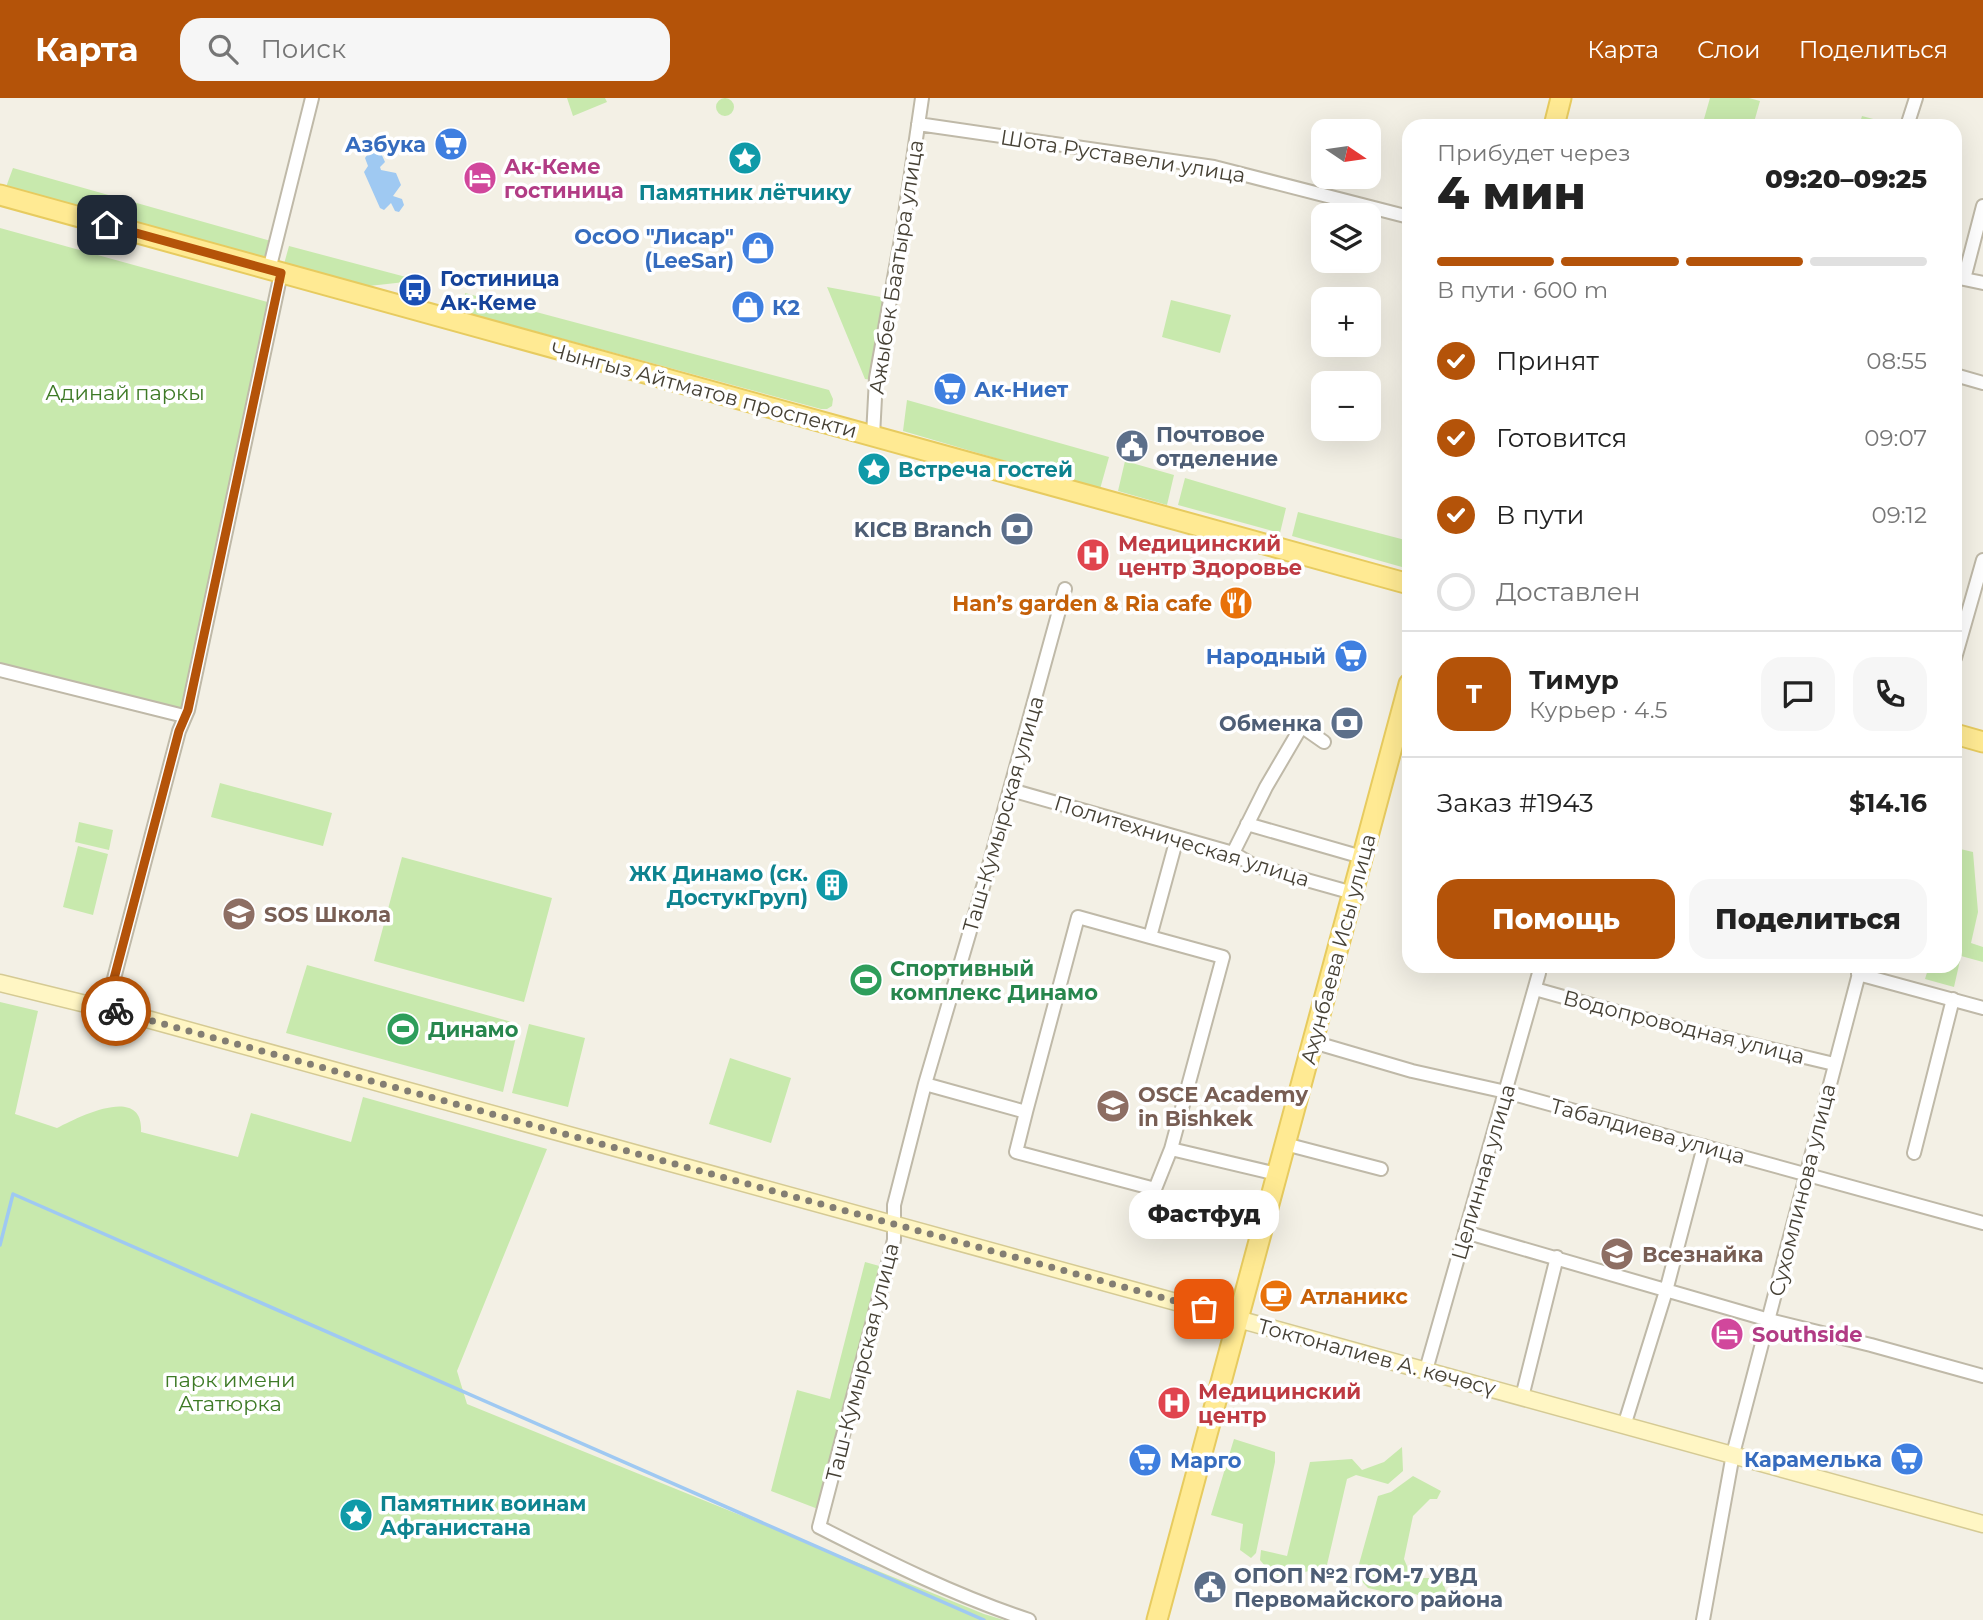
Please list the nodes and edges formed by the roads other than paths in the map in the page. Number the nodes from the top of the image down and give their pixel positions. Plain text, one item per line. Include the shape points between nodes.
1 (312, 98) edge
2 (922, 98) edge
3 (1561, 98) edge
4 (1916, 98) edge
5 (1556, 119) edge
6 (1909, 119) edge
7 (918, 124) junction
8 (0, 195) edge
9 (1983, 206) edge
10 (1402, 215) edge
11 (275, 271) junction
12 (1983, 283) edge
13 (1962, 377) edge
14 (1983, 383) edge
15 (873, 436) junction
16 (1983, 560) edge
17 (1402, 582) edge
18 (1065, 589) dead end
19 (1962, 634) edge
20 (0, 670) edge
21 (1402, 710) edge
22 (184, 716) junction
23 (1962, 736) edge
24 (1324, 742) dead end
25 (1983, 742) edge
26 (1011, 790) junction
27 (1247, 824) junction
28 (1177, 838) junction
29 (1233, 853) junction
30 (1362, 857) junction
31 (1353, 893) junction
32 (1150, 937) junction
33 (1539, 973) dead end
34 (1858, 973) edge
35 (1869, 973) edge
36 (0, 983) edge
37 (1535, 989) junction
38 (1953, 999) junction
39 (1983, 1008) edge
40 (106, 1009) junction
41 (1313, 1042) junction
42 (1834, 1064) junction
43 (925, 1084) junction
44 (1506, 1092) junction
45 (1026, 1112) junction
46 (1286, 1144) junction
47 (1704, 1146) junction
48 (1171, 1149) junction
49 (1913, 1153) dead end
50 (1381, 1168) dead end
51 (1278, 1174) junction
52 (1805, 1174) junction
53 (1983, 1223) edge
54 (894, 1224) junction
55 (1465, 1232) junction
56 (1557, 1258) junction
57 (1666, 1291) junction
58 (1239, 1319) junction
59 (1769, 1320) junction
60 (1426, 1370) junction
61 (1983, 1376) edge
62 (1522, 1397) junction
63 (1624, 1426) junction
64 (1732, 1454) junction
65 (1983, 1524) edge
66 (1029, 1620) edge
67 (1157, 1620) edge
68 (1703, 1620) edge

1 - 11 street
2 - 7 street, Ажыбек Баатыра улица
3 - 5 main road
4 - 6 street
7 - 10 street, Шота Руставели улица via 1214,167
7 - 15 street, Ажыбек Баатыра улица via 876,379
8 - 11 main road, Чынгыз Айтматов проспекти
9 - 12 street via 1964,279
11 - 15 main road, Чынгыз Айтматов проспекти
11 - 22 street
13 - 14 street
15 - 17 main road, Чынгыз Айтматов проспекти
16 - 19 street
18 - 26 street, Таш-Кумырская улица
20 - 22 street
21 - 30 main road, Ахунбаева Исы улица
22 - 40 street
23 - 25 main road
24 - 27 street via 1300,729
26 - 28 street, Политехническая улица
26 - 43 street, Таш-Кумырская улица
27 - 29 street
27 - 30 street
28 - 29 street, Политехническая улица
28 - 32 street
29 - 31 street, Политехническая улица via 1253,865
30 - 31 main road, Ахунбаева Исы улица
31 - 41 main road, Ахунбаева Исы улица
32 - 45 street via 1078,917
32 - 48 street via 1223,957
33 - 37 street, Целинная улица
34 - 42 street, Сухомлинова улица
35 - 38 street
36 - 40 main road, Токтоналиев А. көчөсү
37 - 42 street, Водопроводная улица
37 - 44 street, Целинная улица
38 - 39 street
38 - 49 street
40 - 54 main road, Токтоналиев А. көчөсү
41 - 44 street, Табалдиева улица via 1412,1072
41 - 46 main road, Ахунбаева Исы улица
42 - 52 street, Сухомлинова улица
43 - 45 street
43 - 54 street, Таш-Кумырская улица via 894,1205
44 - 47 street, Табалдиева улица
44 - 55 street, Целинная улица
45 - 48 street via 1016,1152 1155,1189
46 - 50 street
46 - 51 main road, Ахунбаева Исы улица
47 - 52 street, Табалдиева улица
47 - 57 street
48 - 51 street
51 - 58 main road, Ахунбаева Исы улица
52 - 53 street, Табалдиева улица
52 - 59 street, Сухомлинова улица
54 - 58 main road, Токтоналиев А. көчөсү
54 - 66 street, Таш-Кумырская улица via 894,1240 819,1527 911,1574
55 - 56 street
55 - 60 street, Целинная улица
56 - 57 street
56 - 62 street
57 - 59 street
57 - 63 street
58 - 60 main road, Токтоналиев А. көчөсү
58 - 67 main road, Ахунбаева Исы улица
59 - 61 street
59 - 64 street, Сухомлинова улица
60 - 62 main road, Токтоналиев А. көчөсү
62 - 63 main road, Токтоналиев А. көчөсү
63 - 64 main road, Токтоналиев А. көчөсү
64 - 65 main road, Токтоналиев А. көчөсү
64 - 68 street, Сухомлинова улица

